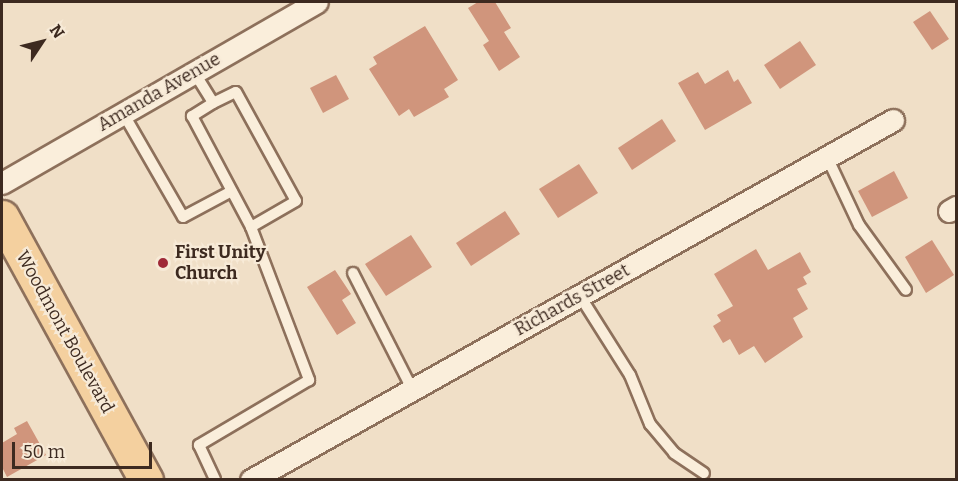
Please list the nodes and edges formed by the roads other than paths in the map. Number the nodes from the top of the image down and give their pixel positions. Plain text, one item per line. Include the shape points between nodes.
1 (317, 2) edge
2 (194, 72) junction
3 (213, 104) junction
4 (123, 113) junction
5 (893, 120) dead end
6 (827, 158) junction
7 (2, 183) edge
8 (232, 191) junction
9 (2, 217) edge
10 (251, 227) junction
11 (353, 273) dead end
12 (906, 290) dead end
13 (580, 296) junction
14 (412, 389) junction
15 (704, 473) dead end
16 (146, 480) edge
17 (215, 480) edge
18 (251, 480) edge

1 - 2 street, Amanda Avenue
2 - 3 lane
2 - 4 street, Amanda Avenue
3 - 8 lane via 192,116
3 - 10 lane via 236,92 296,201
4 - 7 street, Amanda Avenue
4 - 8 lane via 183,217
5 - 6 street, Richards Street
6 - 12 lane via 859,225
6 - 13 street, Richards Street
8 - 10 lane
9 - 16 main road, Woodmont Boulevard
10 - 17 lane via 309,380 198,445
11 - 14 lane
13 - 14 street, Richards Street
13 - 15 lane via 630,375 650,424 674,453
14 - 18 street, Richards Street

